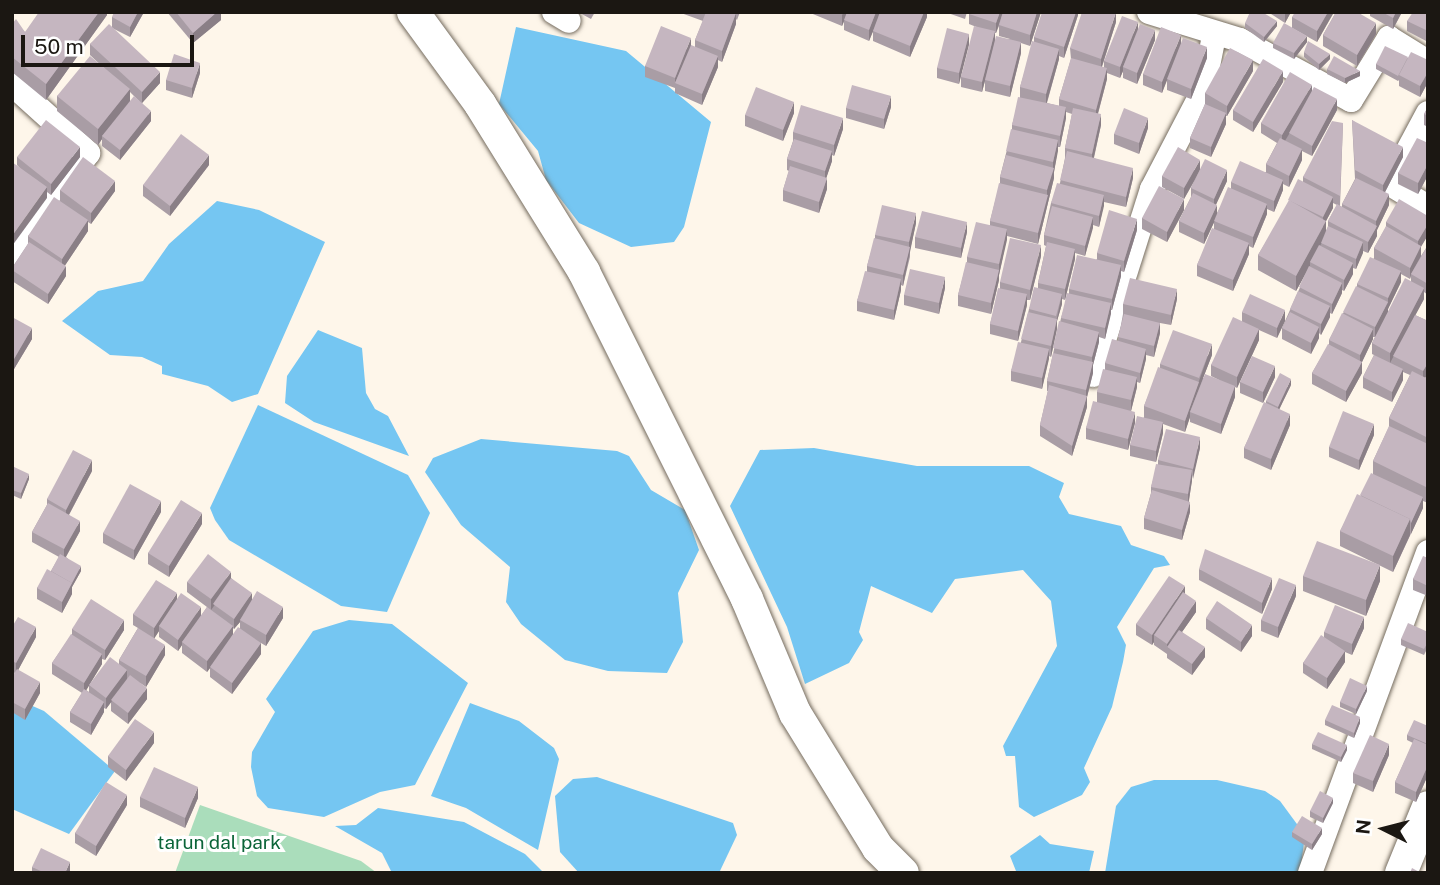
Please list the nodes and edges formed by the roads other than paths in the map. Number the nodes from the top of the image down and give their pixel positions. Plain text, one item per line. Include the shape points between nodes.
1 (413, 12) edge
2 (1149, 12) edge
3 (1214, 36) junction
4 (1428, 62) edge
5 (12, 84) edge
6 (1428, 113) edge
7 (1428, 207) edge
8 (12, 259) edge
9 (1093, 375) edge
10 (1428, 552) edge
11 (1428, 807) edge
12 (903, 873) edge
13 (1310, 873) edge
14 (1401, 873) edge

1 - 12 street via 480,104 584,272 747,599 795,712 878,848
2 - 3 street
3 - 4 street via 1240,40 1351,100 1389,38
3 - 9 street via 1203,91 1152,189
5 - 8 street via 88,153
6 - 7 street via 1390,184
10 - 13 street
11 - 14 street

